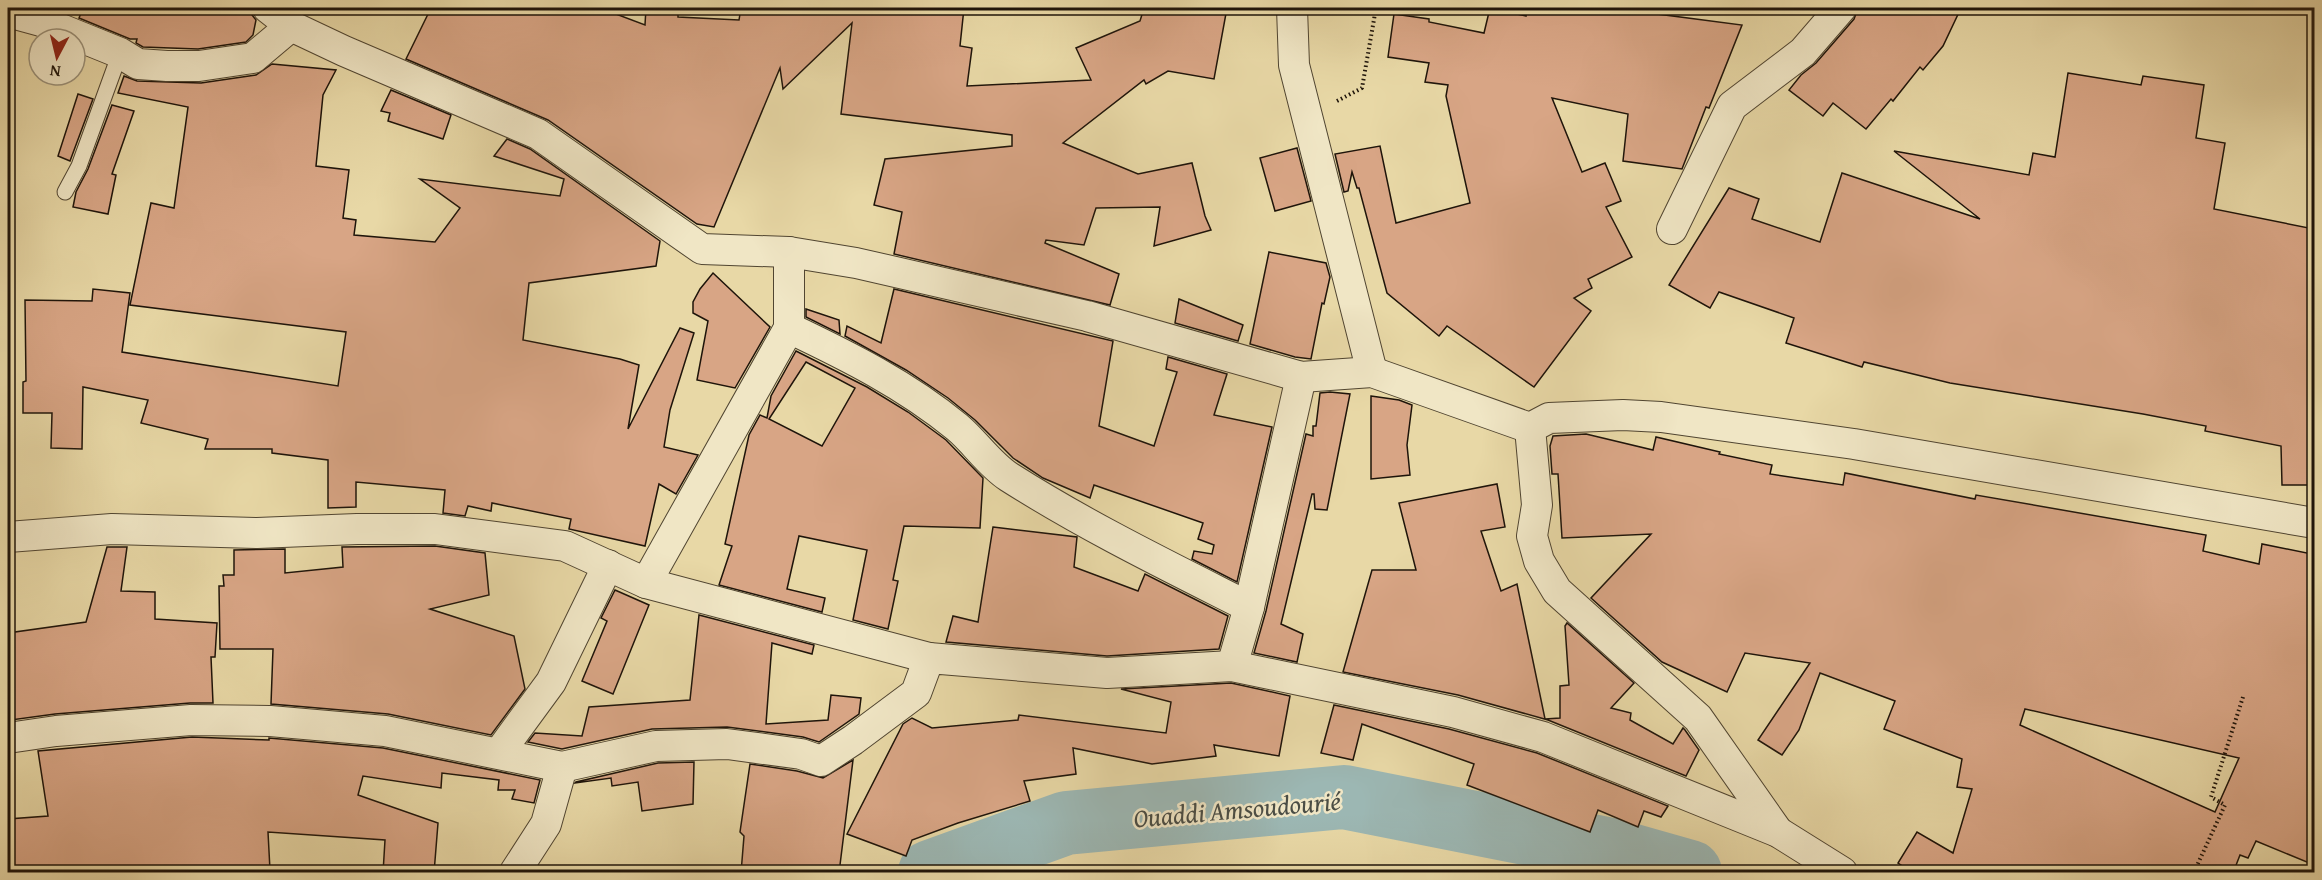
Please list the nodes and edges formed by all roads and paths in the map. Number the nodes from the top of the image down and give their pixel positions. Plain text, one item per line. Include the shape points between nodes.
1 (268, 8) edge
2 (1292, 8) edge
3 (1376, 8) edge
4 (1841, 8) edge
5 (8, 12) edge
6 (291, 26) junction
7 (120, 53) junction
8 (1308, 117) junction
9 (65, 192) dead end
10 (1672, 229) dead end
11 (789, 252) junction
12 (789, 328) junction
13 (1372, 372) junction
14 (1300, 377) junction
15 (1530, 428) junction
16 (2314, 523) edge
17 (8, 537) edge
18 (608, 566) junction
19 (646, 583) junction
20 (1249, 608) junction
21 (929, 658) junction
22 (1232, 666) junction
23 (2243, 697) dead end
24 (8, 738) edge
25 (499, 753) junction
26 (562, 767) junction
27 (1778, 832) junction
28 (515, 873) edge
29 (1842, 873) edge
30 (2194, 873) edge

1 - 6 street
2 - 8 street via 1294,65
3 - 8 path via 1362,88
4 - 10 street via 1803,52 1732,106
5 - 7 street
6 - 7 street via 253,58 167,66 138,64
6 - 11 street via 538,134 702,249
7 - 9 lane via 83,156
8 - 13 street
11 - 12 street
11 - 14 street via 856,263 1087,316
12 - 19 street
12 - 20 street via 910,392 958,428 1006,476
13 - 14 street
13 - 15 street
14 - 20 street
15 - 16 street via 1549,418 1661,417 1854,444
15 - 27 street via 1537,505 1532,536 1539,561 1557,591 1698,718
17 - 18 street via 112,529 257,533 435,529 565,546
18 - 19 street
18 - 25 street via 551,682
19 - 21 street
20 - 22 street
21 - 22 street via 1107,673
21 - 26 street via 916,693 821,761 801,754 727,744 656,746
22 - 27 street via 1453,712 1543,737
23 - 30 path via 2211,797 2225,805
24 - 25 street via 191,720 270,721 385,730
25 - 26 street
26 - 28 street via 546,824
27 - 29 street

